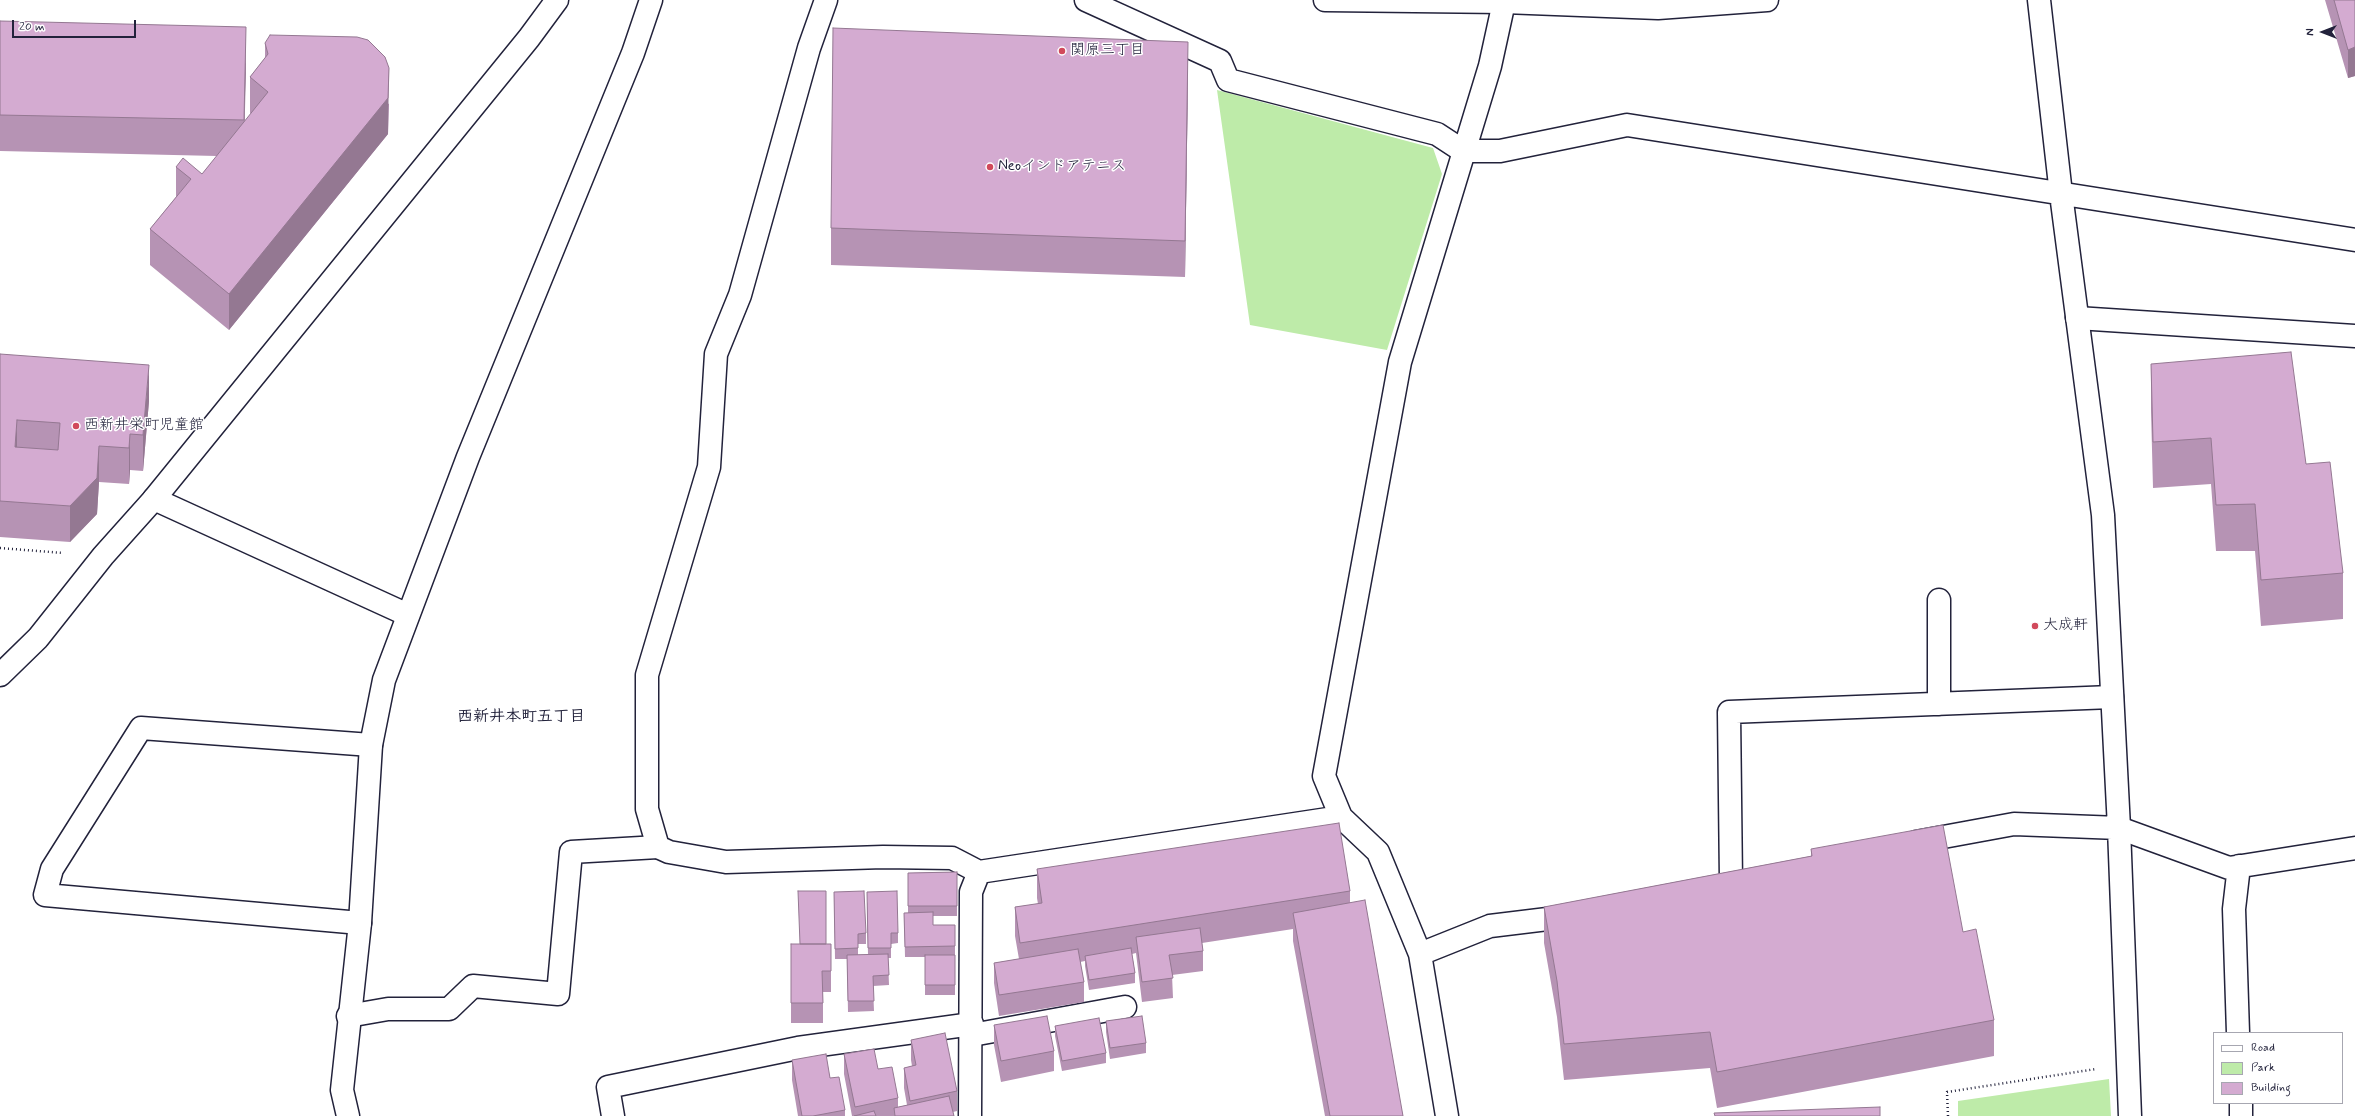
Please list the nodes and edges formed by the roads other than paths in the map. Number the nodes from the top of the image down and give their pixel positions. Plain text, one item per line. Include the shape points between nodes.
1 (557, 0) edge
2 (651, 0) edge
3 (826, 0) edge
4 (1086, 0) edge
5 (1325, 0) edge
6 (1767, 0) edge
7 (2039, 0) edge
8 (1504, 1) edge
9 (1464, 150) junction
10 (2061, 194) junction
11 (2355, 240) edge
12 (2077, 318) junction
13 (2355, 336) edge
14 (154, 499) junction
15 (1939, 600) dead end
16 (408, 615) junction
17 (0, 675) edge
18 (2112, 697) junction
19 (1939, 704) junction
20 (371, 745) junction
21 (1341, 817) junction
22 (2119, 828) junction
23 (1896, 845) edge
24 (658, 847) junction
25 (2355, 848) edge
26 (2239, 866) junction
27 (979, 872) junction
28 (1752, 876) edge
29 (1731, 882) junction
30 (1709, 888) edge
31 (1590, 914) edge
32 (360, 923) junction
33 (1420, 954) junction
34 (1125, 1007) dead end
35 (348, 1016) junction
36 (972, 1030) junction
37 (2238, 1032) edge
38 (2241, 1104) edge
39 (348, 1116) edge
40 (613, 1116) edge
41 (970, 1116) edge
42 (1447, 1116) edge
43 (2130, 1116) edge
44 (2241, 1116) edge

1 - 14 street via 529,38
2 - 16 street via 633,53 468,457
3 - 24 street via 809,48 740,295 716,354 709,467 647,675 647,809
4 - 9 street via 1220,61 1228,80 1437,134
5 - 8 street
6 - 8 street via 1658,8
7 - 10 street
8 - 9 street via 1490,66
9 - 10 street via 1500,151 1627,125
9 - 21 street via 1399,370 1324,776
10 - 11 street
10 - 12 street
12 - 13 street
12 - 18 street via 2103,515
14 - 16 street
14 - 17 street via 103,556 38,638
15 - 19 street
16 - 20 street via 384,680
18 - 19 street
18 - 22 street
19 - 29 street via 1729,712
20 - 32 street
20 - 32 street via 141,728 52,869 45,896
21 - 27 street
21 - 33 street via 1378,852
22 - 23 street via 2014,824
22 - 26 street via 2229,868
22 - 43 street
24 - 27 street via 669,852 726,862 952,858
24 - 35 street via 571,852 558,994 473,986 449,1009 388,1010
25 - 26 street
26 - 37 street via 2234,909
27 - 36 street via 971,892
28 - 29 street
29 - 30 street
31 - 33 street via 1490,926
32 - 35 street
33 - 42 street
34 - 36 street
35 - 39 street via 342,1090
36 - 40 street via 798,1048 608,1087
36 - 41 street
38 - 44 street

